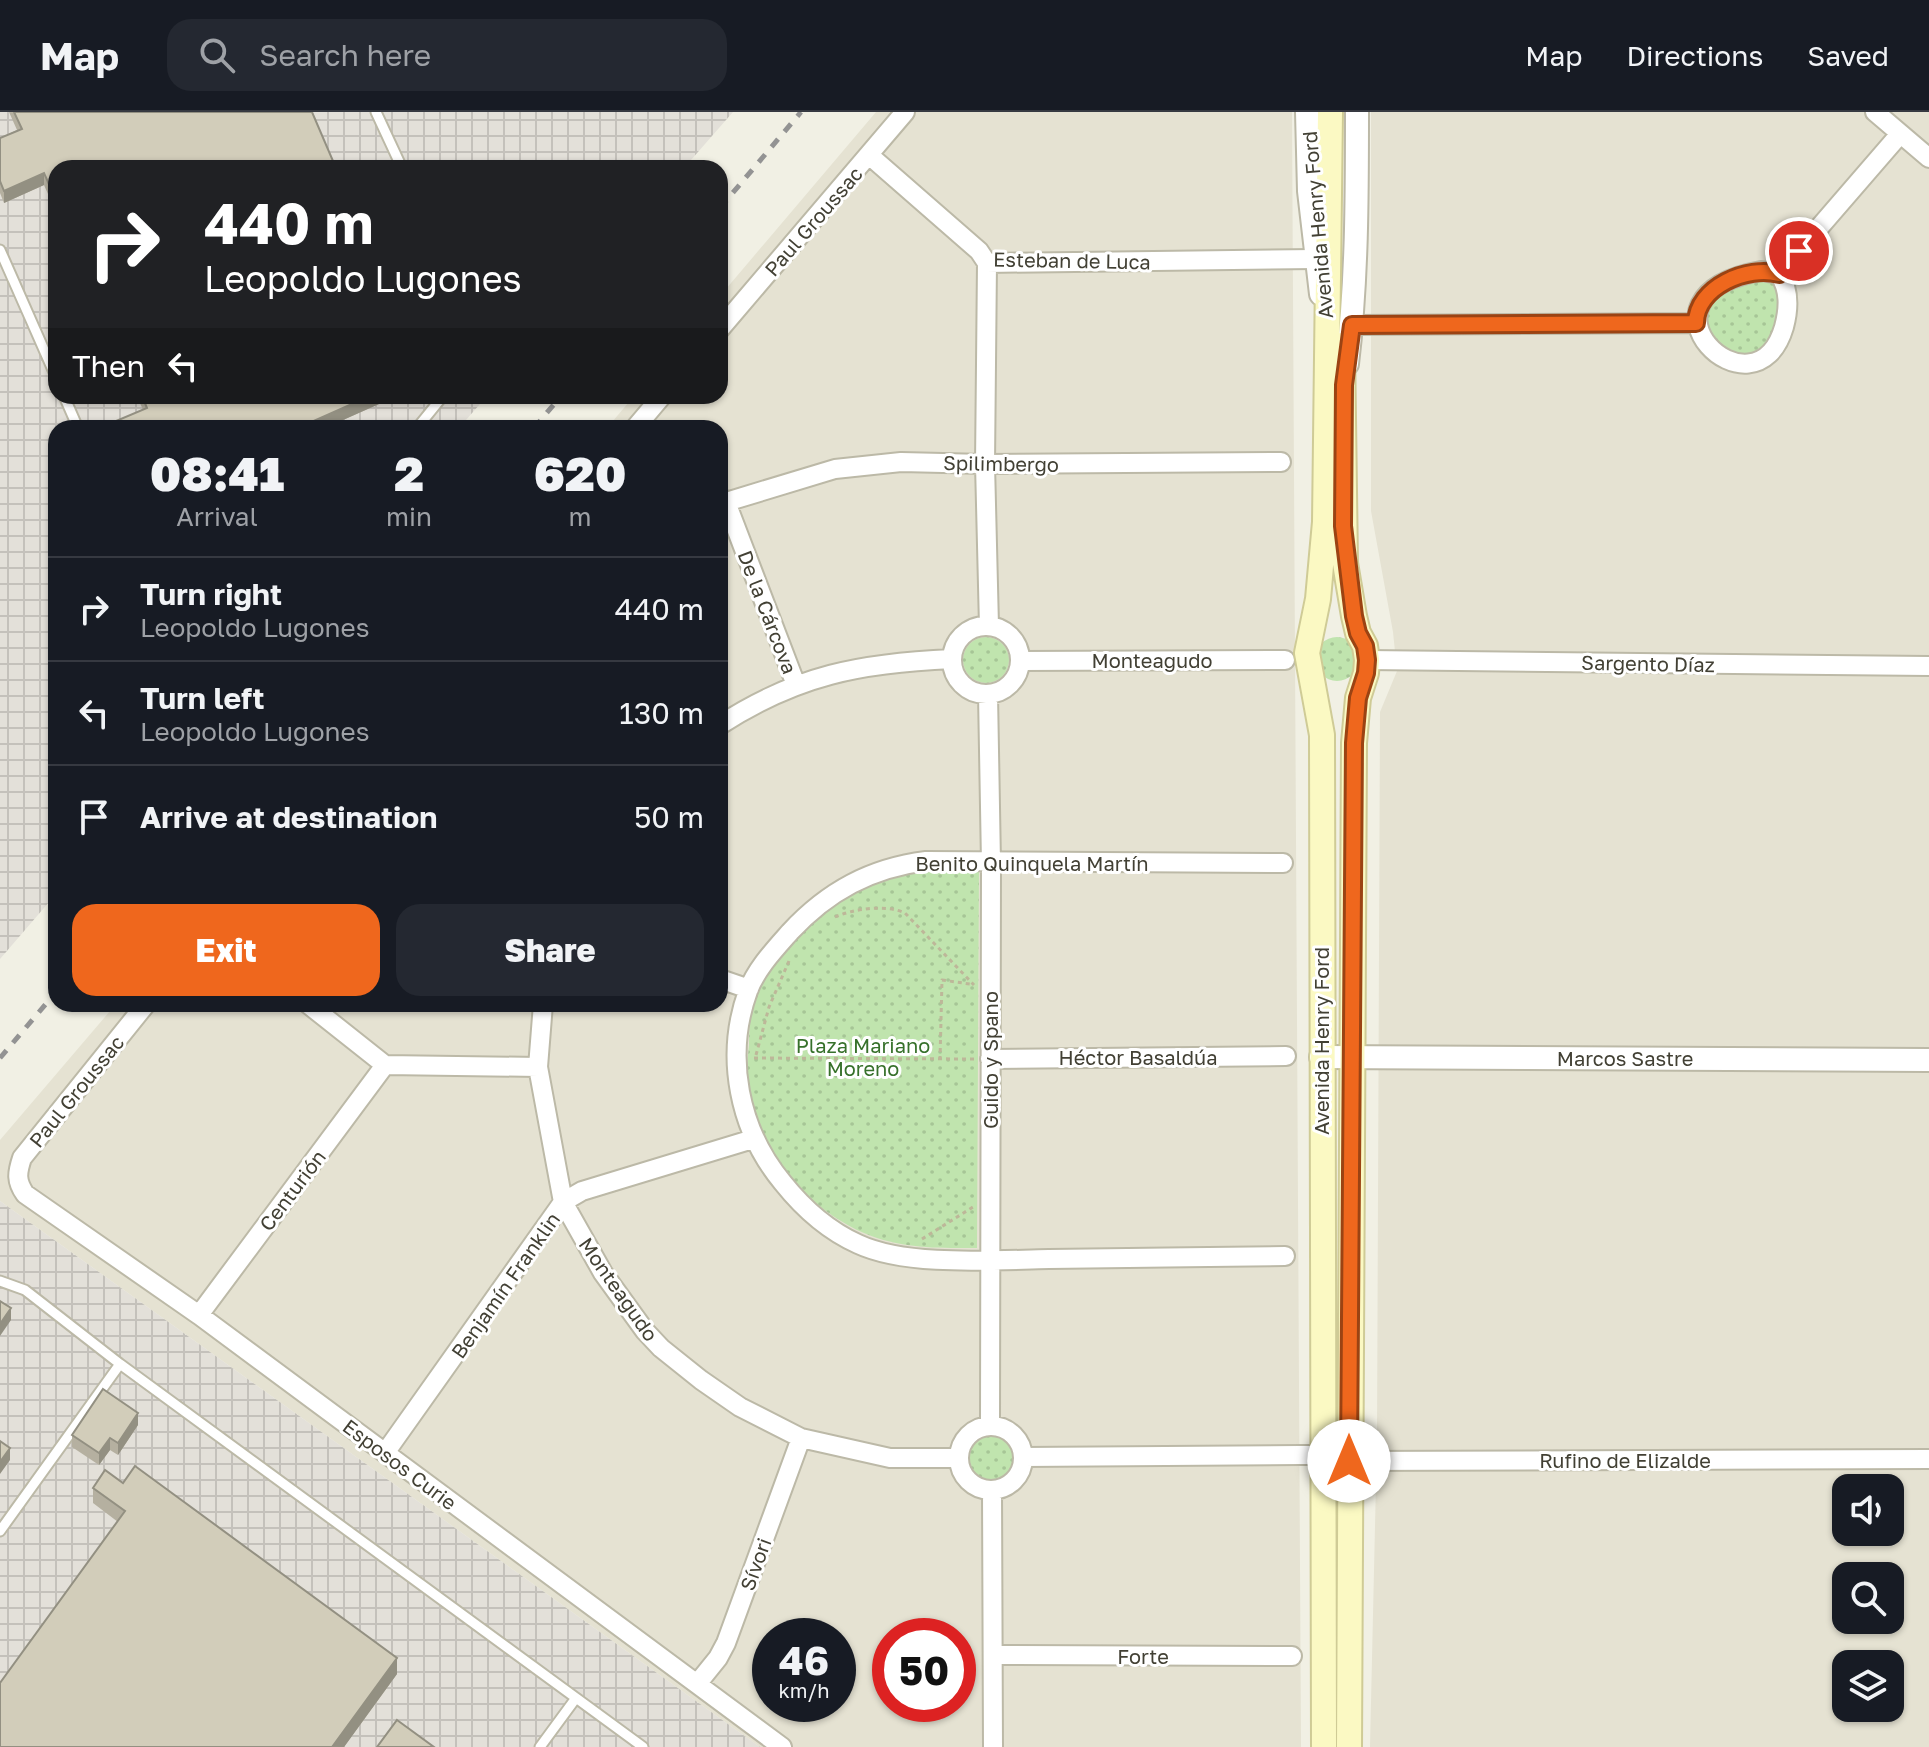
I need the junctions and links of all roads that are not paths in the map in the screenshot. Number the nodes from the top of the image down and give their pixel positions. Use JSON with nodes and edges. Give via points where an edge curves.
{"nodes":[{"id":1,"x":376,"y":112,"type":"edge"},
{"id":2,"x":905,"y":112,"type":"edge"},
{"id":3,"x":1307,"y":112,"type":"edge"},
{"id":4,"x":1330,"y":112,"type":"edge"},
{"id":5,"x":1357,"y":112,"type":"edge"},
{"id":6,"x":1875,"y":112,"type":"edge"},
{"id":7,"x":1900,"y":134,"type":"junction"},
{"id":8,"x":869,"y":155,"type":"junction"},
{"id":9,"x":1929,"y":158,"type":"edge"},
{"id":10,"x":398,"y":160,"type":"edge"},
{"id":11,"x":1330,"y":211,"type":"junction"},
{"id":12,"x":0,"y":250,"type":"edge"},
{"id":13,"x":1315,"y":259,"type":"junction"},
{"id":14,"x":987,"y":263,"type":"junction"},
{"id":15,"x":1779,"y":274,"type":"junction"},
{"id":16,"x":728,"y":320,"type":"edge"},
{"id":17,"x":1696,"y":323,"type":"junction"},
{"id":18,"x":1352,"y":325,"type":"junction"},
{"id":19,"x":1327,"y":339,"type":"junction"},
{"id":20,"x":48,"y":359,"type":"edge"},
{"id":21,"x":1344,"y":385,"type":"junction"},
{"id":22,"x":436,"y":404,"type":"edge"},
{"id":23,"x":656,"y":404,"type":"edge"},
{"id":24,"x":424,"y":420,"type":"edge"},
{"id":25,"x":642,"y":420,"type":"edge"},
{"id":26,"x":1281,"y":462,"type":"dead end"},
{"id":27,"x":985,"y":464,"type":"junction"},
{"id":28,"x":728,"y":499,"type":"edge"},
{"id":29,"x":728,"y":513,"type":"edge"},
{"id":30,"x":989,"y":626,"type":"junction"},
{"id":31,"x":1358,"y":633,"type":"junction"},
{"id":32,"x":1312,"y":639,"type":"junction"},
{"id":33,"x":952,"y":659,"type":"junction"},
{"id":34,"x":1285,"y":660,"type":"dead end"},
{"id":35,"x":1020,"y":661,"type":"junction"},
{"id":36,"x":1929,"y":666,"type":"edge"},
{"id":37,"x":1365,"y":670,"type":"junction"},
{"id":38,"x":1313,"y":684,"type":"junction"},
{"id":39,"x":796,"y":685,"type":"junction"},
{"id":40,"x":988,"y":694,"type":"junction"},
{"id":41,"x":728,"y":720,"type":"edge"},
{"id":42,"x":991,"y":863,"type":"junction"},
{"id":43,"x":1283,"y":863,"type":"dead end"},
{"id":44,"x":728,"y":982,"type":"edge"},
{"id":45,"x":749,"y":989,"type":"junction"},
{"id":46,"x":140,"y":1012,"type":"edge"},
{"id":47,"x":318,"y":1012,"type":"edge"},
{"id":48,"x":542,"y":1012,"type":"edge"},
{"id":49,"x":1286,"y":1056,"type":"dead end"},
{"id":50,"x":1352,"y":1056,"type":"junction"},
{"id":51,"x":1321,"y":1057,"type":"junction"},
{"id":52,"x":990,"y":1059,"type":"junction"},
{"id":53,"x":1929,"y":1060,"type":"edge"},
{"id":54,"x":385,"y":1065,"type":"junction"},
{"id":55,"x":538,"y":1067,"type":"junction"},
{"id":56,"x":753,"y":1139,"type":"junction"},
{"id":57,"x":17,"y":1183,"type":"joint"},
{"id":58,"x":563,"y":1202,"type":"junction"},
{"id":59,"x":1285,"y":1256,"type":"dead end"},
{"id":60,"x":990,"y":1260,"type":"junction"},
{"id":61,"x":0,"y":1281,"type":"edge"},
{"id":62,"x":199,"y":1315,"type":"junction"},
{"id":63,"x":120,"y":1364,"type":"junction"},
{"id":64,"x":990,"y":1425,"type":"junction"},
{"id":65,"x":801,"y":1438,"type":"junction"},
{"id":66,"x":385,"y":1453,"type":"junction"},
{"id":67,"x":1322,"y":1455,"type":"junction"},
{"id":68,"x":1023,"y":1457,"type":"junction"},
{"id":69,"x":959,"y":1458,"type":"junction"},
{"id":70,"x":1929,"y":1459,"type":"edge"},
{"id":71,"x":1349,"y":1461,"type":"junction"},
{"id":72,"x":992,"y":1490,"type":"junction"},
{"id":73,"x":0,"y":1531,"type":"edge"},
{"id":74,"x":994,"y":1655,"type":"junction"},
{"id":75,"x":1292,"y":1656,"type":"dead end"},
{"id":76,"x":697,"y":1684,"type":"junction"},
{"id":77,"x":576,"y":1698,"type":"junction"},
{"id":78,"x":540,"y":1747,"type":"edge"},
{"id":79,"x":643,"y":1747,"type":"edge"},
{"id":80,"x":782,"y":1747,"type":"edge"},
{"id":81,"x":993,"y":1747,"type":"edge"},
{"id":82,"x":1324,"y":1747,"type":"edge"},
{"id":83,"x":1349,"y":1747,"type":"edge"}],
"edges":[{"from":1,"to":10,"type":"lane"},
{"from":2,"to":8,"type":"street","name":"Paul Groussac"},
{"from":3,"to":13,"type":"street","name":"Avenida Henry Ford"},
{"from":4,"to":11,"type":"main road","name":"Avenida Henry Ford"},
{"from":5,"to":18,"type":"street","name":"Avenida Henry Ford"},
{"from":6,"to":7,"type":"street"},
{"from":7,"to":9,"type":"street"},
{"from":7,"to":15,"type":"street"},
{"from":8,"to":14,"type":"street","name":"Esteban de Luca"},
{"from":8,"to":16,"type":"street","name":"Paul Groussac"},
{"from":11,"to":19,"type":"main road","name":"Avenida Henry Ford"},
{"from":11,"to":21,"type":"main road","name":"Avenida Henry Ford"},
{"from":12,"to":20,"type":"lane"},
{"from":13,"to":14,"type":"street","name":"Esteban de Luca"},
{"from":13,"to":19,"type":"street","name":"Avenida Henry Ford"},
{"from":14,"to":27,"type":"street"},
{"from":15,"to":17,"type":"street","via":[[1761,271],[1718,286],[1699,306]]},
{"from":15,"to":17,"type":"street","via":[[1788,293],[1786,317],[1775,349],[1760,361],[1733,363],[1711,347]]},
{"from":17,"to":18,"type":"street"},
{"from":18,"to":21,"type":"street","name":"Avenida Henry Ford"},
{"from":19,"to":32,"type":"main road","name":"Avenida Henry Ford","via":[[1325,538]]},
{"from":21,"to":31,"type":"main road","name":"Avenida Henry Ford","via":[[1345,563]]},
{"from":22,"to":24,"type":"lane"},
{"from":23,"to":25,"type":"street"},
{"from":26,"to":27,"type":"street","name":"Spilimbergo"},
{"from":27,"to":28,"type":"street","name":"Spilimbergo","via":[[901,462],[835,469]]},
{"from":27,"to":30,"type":"street"},
{"from":29,"to":39,"type":"street","name":"De la Cárcova"},
{"from":30,"to":33,"type":"street","via":[[978,626],[959,638]]},
{"from":30,"to":35,"type":"street","via":[[1010,635]]},
{"from":31,"to":32,"type":"main road","via":[[1343,626]]},
{"from":31,"to":37,"type":"main road","name":"Avenida Henry Ford","via":[[1365,646]]},
{"from":32,"to":38,"type":"main road","name":"Avenida Henry Ford","via":[[1307,653]]},
{"from":33,"to":39,"type":"street","via":[[873,664]]},
{"from":33,"to":40,"type":"street","via":[[966,688]]},
{"from":34,"to":35,"type":"street","name":"Monteagudo"},
{"from":35,"to":40,"type":"street","via":[[1008,686]]},
{"from":36,"to":37,"type":"street","name":"Sargento Díaz"},
{"from":37,"to":38,"type":"main road","via":[[1337,692]]},
{"from":37,"to":50,"type":"main road","name":"Avenida Henry Ford","via":[[1354,743]]},
{"from":38,"to":51,"type":"main road","name":"Avenida Henry Ford","via":[[1322,735]]},
{"from":39,"to":41,"type":"street"},
{"from":40,"to":42,"type":"street","name":"Guido y Spano"},
{"from":42,"to":43,"type":"street","name":"Benito Quinquela Martín"},
{"from":42,"to":45,"type":"street","name":"Benito Quinquela Martín","via":[[926,861],[868,874],[803,919]]},
{"from":42,"to":52,"type":"street","name":"Guido y Spano","via":[[981,986]]},
{"from":44,"to":45,"type":"street"},
{"from":45,"to":56,"type":"street","name":"Benito Quinquela Martín","via":[[736,1057]]},
{"from":46,"to":57,"type":"street","name":"Paul Groussac","via":[[22,1158]]},
{"from":47,"to":54,"type":"street"},
{"from":48,"to":55,"type":"street","name":"Monteagudo"},
{"from":49,"to":52,"type":"street","name":"Héctor Basaldúa"},
{"from":50,"to":51,"type":"street","name":"Marcos Sastre"},
{"from":50,"to":53,"type":"street","name":"Marcos Sastre"},
{"from":50,"to":71,"type":"main road","name":"Avenida Henry Ford"},
{"from":51,"to":67,"type":"main road","name":"Avenida Henry Ford"},
{"from":52,"to":60,"type":"street","name":"Guido y Spano"},
{"from":54,"to":55,"type":"street"},
{"from":54,"to":62,"type":"street","name":"Centurión"},
{"from":55,"to":58,"type":"street","name":"Monteagudo"},
{"from":56,"to":58,"type":"street","name":"Benjamín Franklin","via":[[582,1191]]},
{"from":56,"to":60,"type":"street","name":"Benito Quinquela Martín","via":[[786,1187],[822,1222],[858,1244],[899,1254]]},
{"from":57,"to":62,"type":"street","name":"Esposos Curie","via":[[25,1194]]},
{"from":58,"to":65,"type":"street","name":"Monteagudo","via":[[603,1273],[661,1348],[740,1407]]},
{"from":58,"to":66,"type":"street","name":"Benjamín Franklin"},
{"from":59,"to":60,"type":"street","name":"Benito Quinquela Martín"},
{"from":60,"to":64,"type":"street","name":"Guido y Spano"},
{"from":61,"to":63,"type":"lane","via":[[25,1290]]},
{"from":62,"to":66,"type":"street","name":"Esposos Curie"},
{"from":63,"to":73,"type":"lane"},
{"from":63,"to":77,"type":"lane"},
{"from":64,"to":68,"type":"street","via":[[1014,1434]]},
{"from":64,"to":69,"type":"street","via":[[972,1432]]},
{"from":65,"to":69,"type":"street","name":"Monteagudo","via":[[890,1458]]},
{"from":65,"to":76,"type":"street","name":"Sívori","via":[[726,1643]]},
{"from":66,"to":76,"type":"street","name":"Esposos Curie"},
{"from":67,"to":68,"type":"street"},
{"from":67,"to":71,"type":"street","name":"Rufino de Elizalde"},
{"from":67,"to":82,"type":"main road","name":"Avenida Henry Ford"},
{"from":68,"to":72,"type":"street","via":[[1011,1483]]},
{"from":69,"to":72,"type":"street","via":[[973,1484]]},
{"from":70,"to":71,"type":"street","name":"Rufino de Elizalde"},
{"from":71,"to":83,"type":"main road","name":"Avenida Henry Ford"},
{"from":72,"to":74,"type":"street"},
{"from":74,"to":75,"type":"street","name":"Forte"},
{"from":74,"to":81,"type":"street"},
{"from":76,"to":80,"type":"street","name":"Esposos Curie"},
{"from":77,"to":78,"type":"lane"},
{"from":77,"to":79,"type":"lane"}]}
